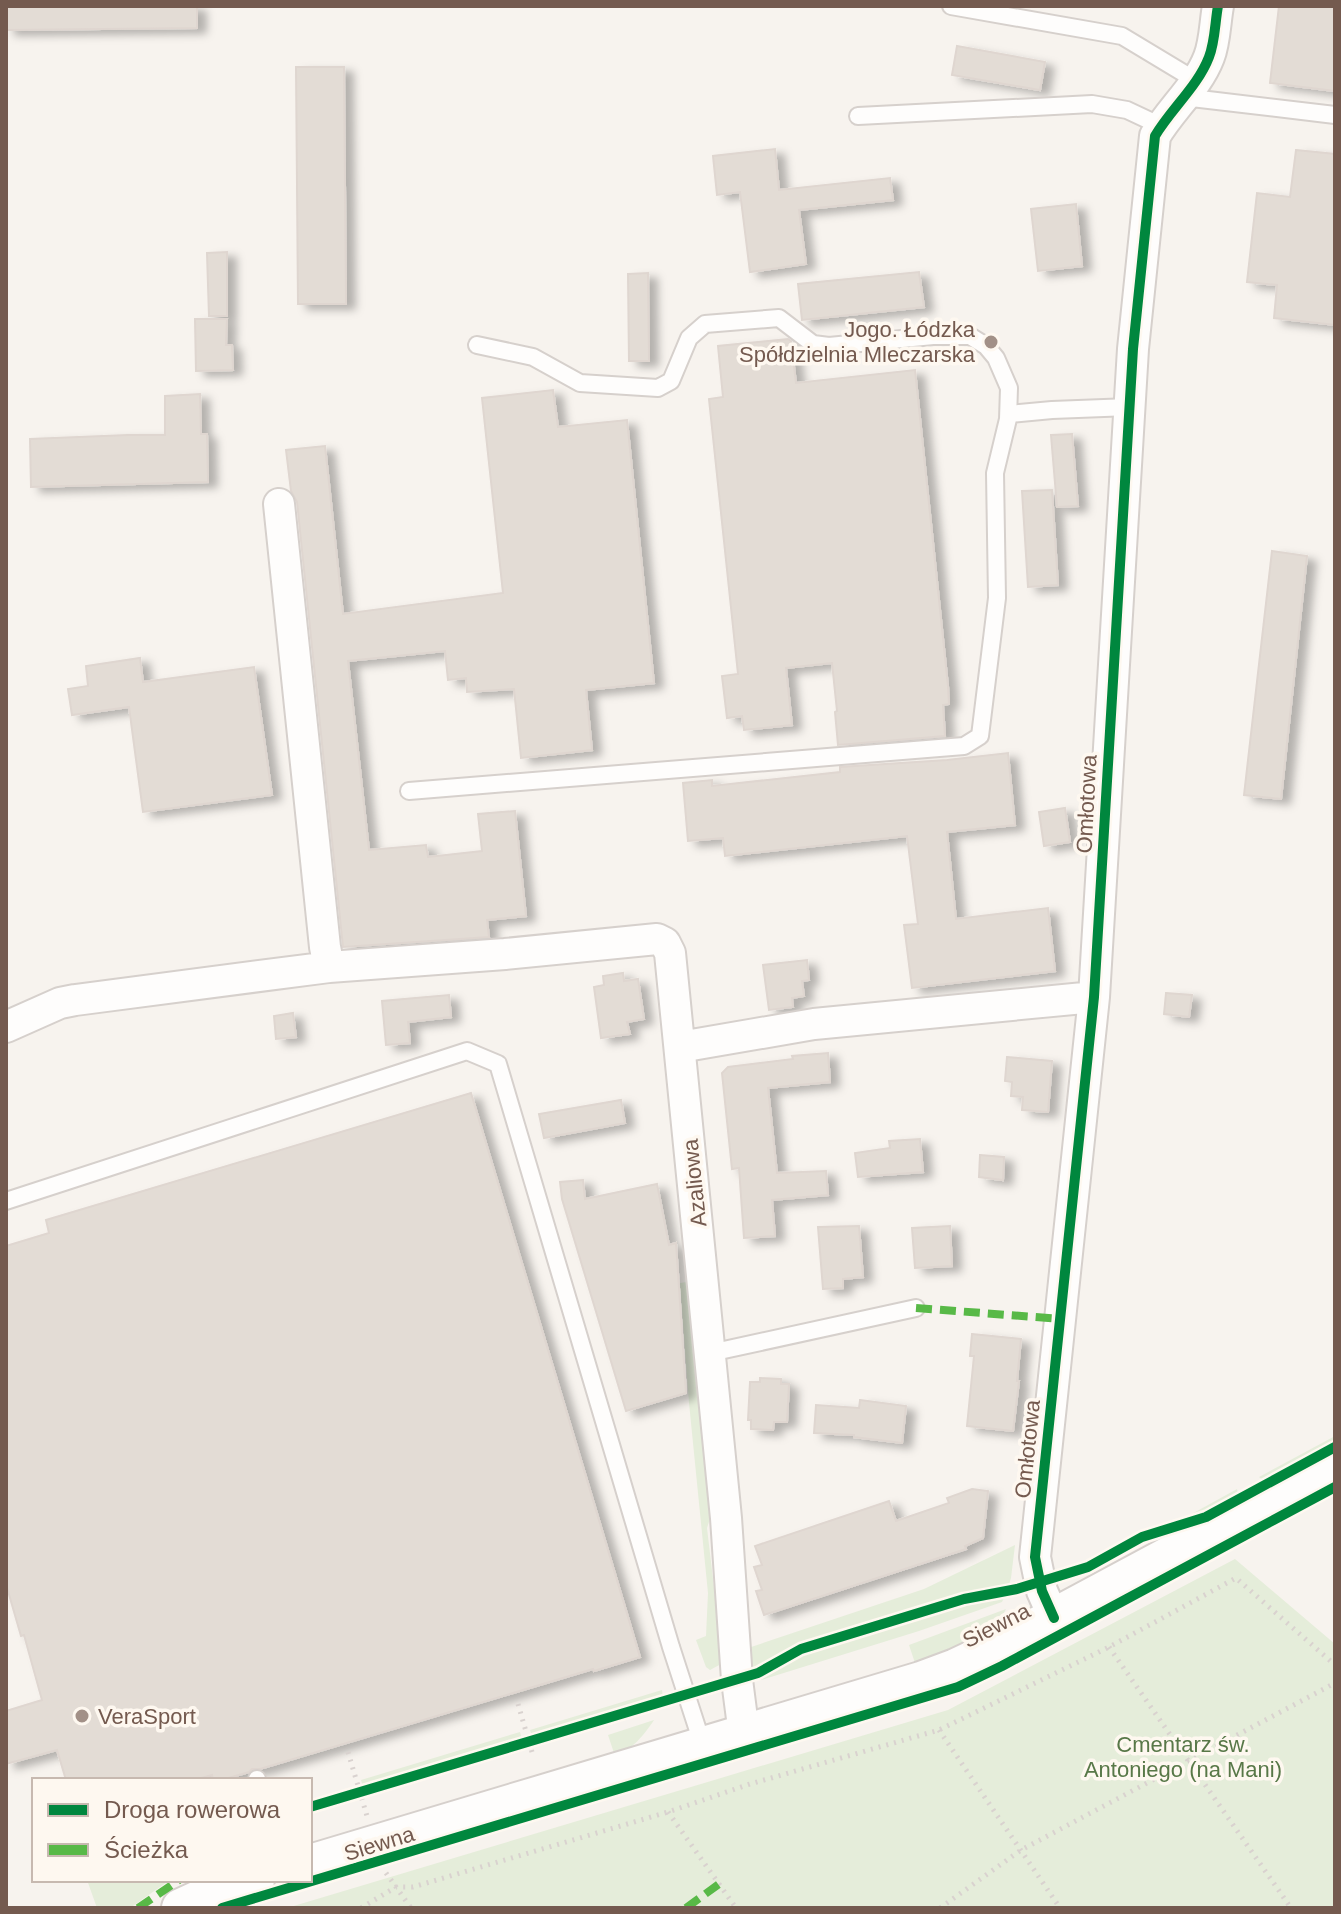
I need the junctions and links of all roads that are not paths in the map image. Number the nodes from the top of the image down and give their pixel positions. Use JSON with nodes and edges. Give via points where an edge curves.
{"nodes":[{"id":1,"x":951,"y":6,"type":"edge"},
{"id":2,"x":1218,"y":6,"type":"edge"},
{"id":3,"x":1189,"y":89,"type":"junction"},
{"id":4,"x":1335,"y":115,"type":"edge"},
{"id":5,"x":858,"y":116,"type":"dead end"},
{"id":6,"x":1161,"y":126,"type":"junction"},
{"id":7,"x":477,"y":345,"type":"dead end"},
{"id":8,"x":1130,"y":407,"type":"junction"},
{"id":9,"x":1009,"y":414,"type":"junction"},
{"id":10,"x":279,"y":504,"type":"dead end"},
{"id":11,"x":409,"y":791,"type":"dead end"},
{"id":12,"x":329,"y":967,"type":"junction"},
{"id":13,"x":1094,"y":997,"type":"junction"},
{"id":14,"x":6,"y":1027,"type":"edge"},
{"id":15,"x":680,"y":1047,"type":"junction"},
{"id":16,"x":6,"y":1201,"type":"edge"},
{"id":17,"x":916,"y":1308,"type":"dead end"},
{"id":18,"x":710,"y":1353,"type":"junction"},
{"id":19,"x":1335,"y":1467,"type":"edge"},
{"id":20,"x":1054,"y":1618,"type":"junction"},
{"id":21,"x":744,"y":1734,"type":"junction"},
{"id":22,"x":703,"y":1746,"type":"junction"},
{"id":23,"x":312,"y":1863,"type":"edge"},
{"id":24,"x":249,"y":1882,"type":"edge"},
{"id":25,"x":181,"y":1908,"type":"edge"}],
"edges":[{"from":1,"to":3,"type":"lane","via":[[1122,36]]},
{"from":2,"to":3,"type":"street","name":"Omłotowa","via":[[1211,53]]},
{"from":3,"to":4,"type":"lane"},
{"from":3,"to":6,"type":"street","name":"Omłotowa"},
{"from":5,"to":6,"type":"lane","via":[[1092,104],[1127,110]]},
{"from":6,"to":8,"type":"street","name":"Omłotowa","via":[[1155,136]]},
{"from":7,"to":9,"type":"lane","via":[[533,357],[580,383],[658,388],[671,381],[689,338],[705,324],[779,318],[813,344],[829,346],[970,336],[996,358],[1009,388]]},
{"from":8,"to":9,"type":"lane"},
{"from":8,"to":13,"type":"street","name":"Omłotowa"},
{"from":9,"to":11,"type":"lane","via":[[995,473],[995,622],[980,736],[973,742]]},
{"from":10,"to":12,"type":"street"},
{"from":12,"to":14,"type":"street","via":[[75,1000]]},
{"from":12,"to":15,"type":"street","name":"Azaliowa","via":[[657,939],[670,953]]},
{"from":13,"to":15,"type":"street","via":[[814,1024]]},
{"from":13,"to":20,"type":"street","name":"Omłotowa","via":[[1035,1557]]},
{"from":15,"to":18,"type":"street","name":"Azaliowa"},
{"from":16,"to":22,"type":"lane","via":[[467,1051],[498,1064]]},
{"from":17,"to":18,"type":"lane"},
{"from":18,"to":21,"type":"street","name":"Azaliowa"},
{"from":19,"to":20,"type":"street","name":"Siewna"},
{"from":20,"to":21,"type":"street","name":"Siewna","via":[[956,1668]]},
{"from":21,"to":22,"type":"street","name":"Siewna"},
{"from":22,"to":23,"type":"street","name":"Siewna"},
{"from":24,"to":25,"type":"street"}]}
